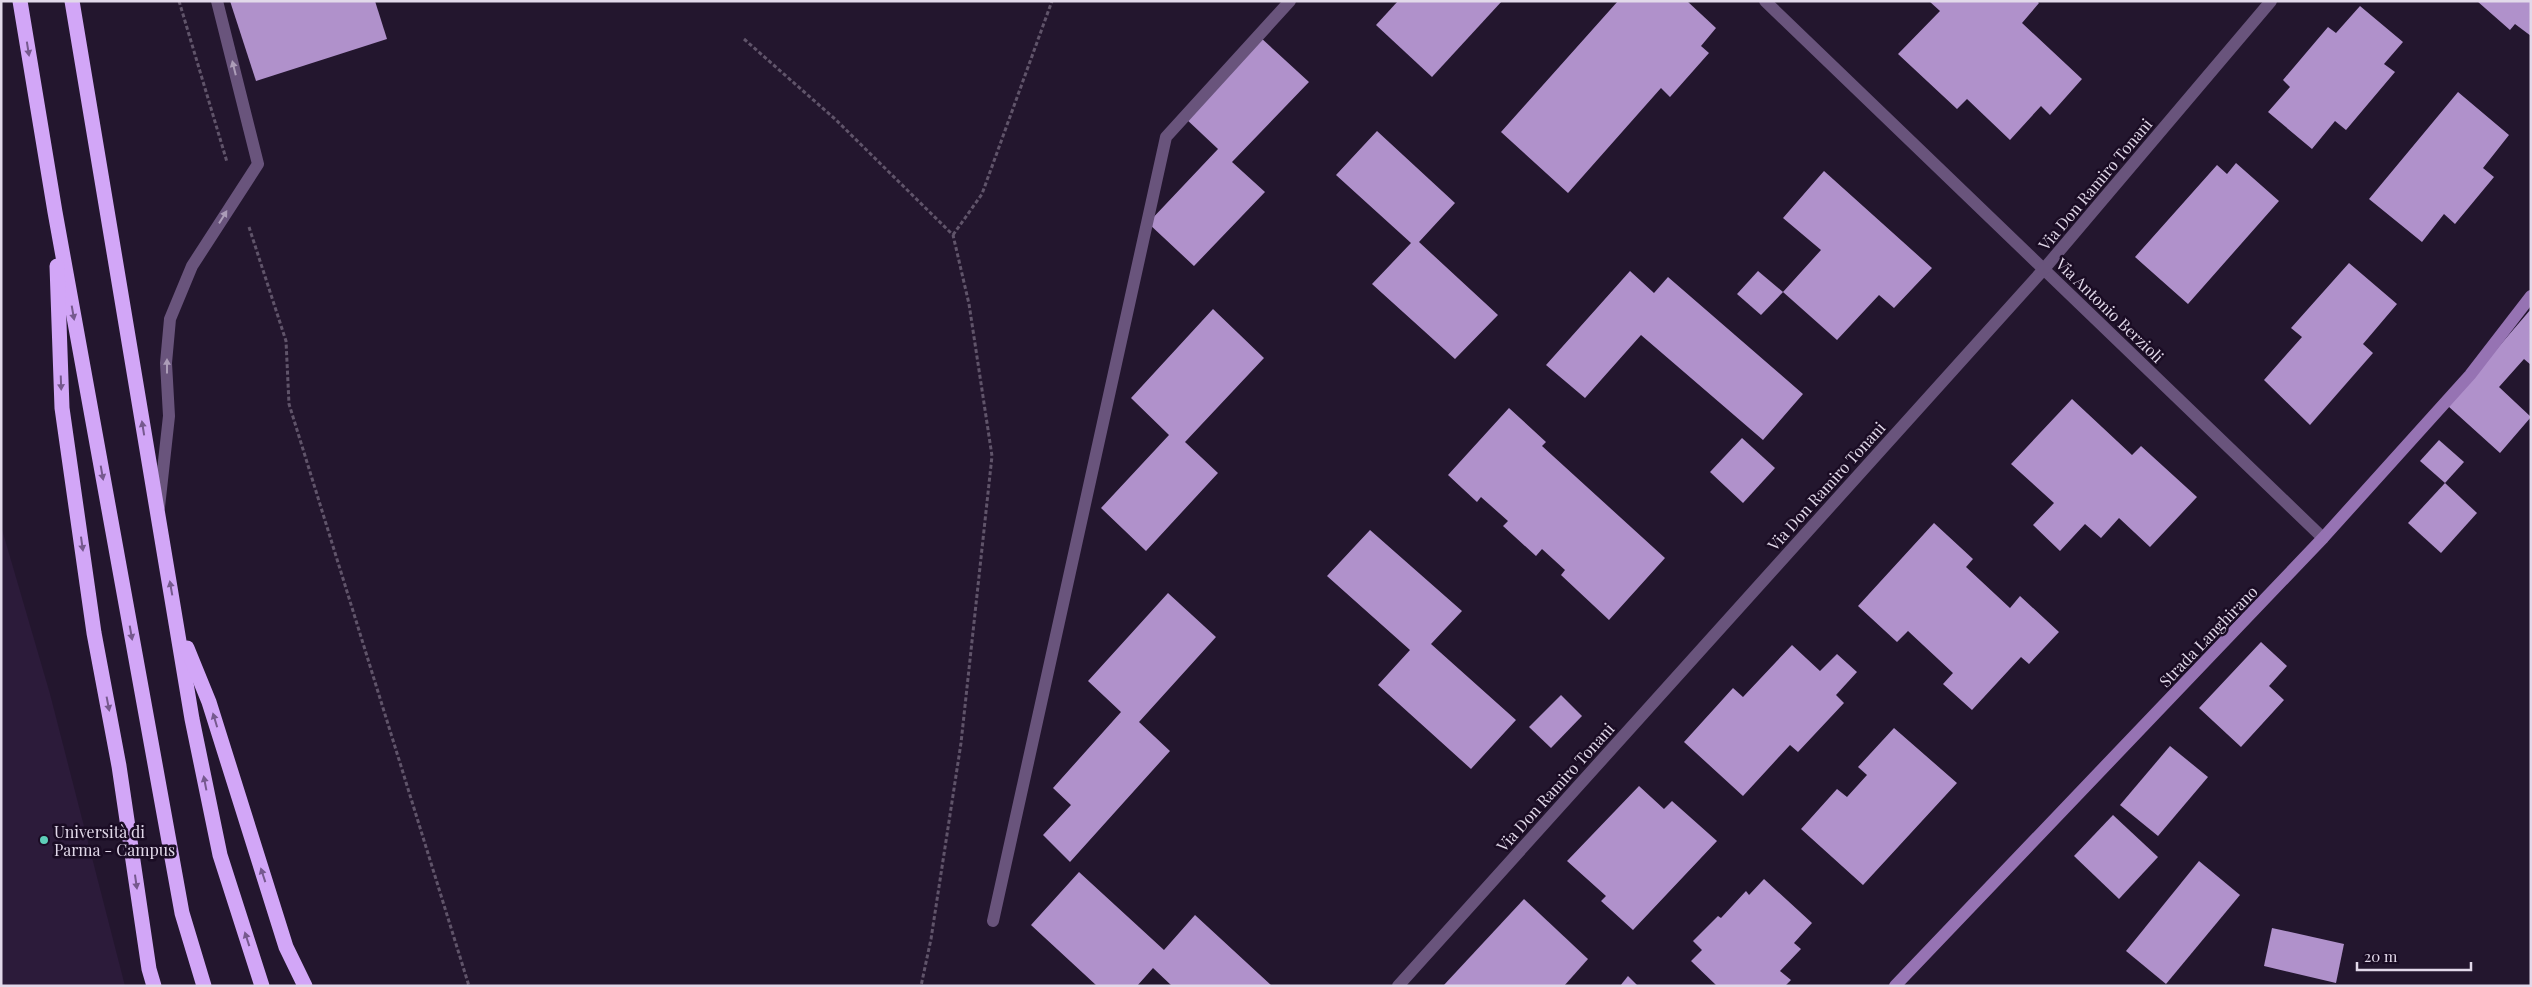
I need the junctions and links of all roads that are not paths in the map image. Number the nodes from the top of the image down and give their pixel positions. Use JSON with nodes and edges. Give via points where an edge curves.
{"nodes":[{"id":1,"x":20,"y":1,"type":"edge"},
{"id":2,"x":72,"y":1,"type":"edge"},
{"id":3,"x":217,"y":1,"type":"edge"},
{"id":4,"x":1290,"y":1,"type":"edge"},
{"id":5,"x":1764,"y":1,"type":"edge"},
{"id":6,"x":2271,"y":1,"type":"edge"},
{"id":7,"x":55,"y":212,"type":"junction"},
{"id":8,"x":2044,"y":269,"type":"junction"},
{"id":9,"x":2531,"y":296,"type":"edge"},
{"id":10,"x":158,"y":519,"type":"junction"},
{"id":11,"x":2323,"y":538,"type":"junction"},
{"id":12,"x":177,"y":624,"type":"junction"},
{"id":13,"x":993,"y":921,"type":"dead end"},
{"id":14,"x":154,"y":986,"type":"edge"},
{"id":15,"x":204,"y":986,"type":"edge"},
{"id":16,"x":262,"y":986,"type":"edge"},
{"id":17,"x":304,"y":986,"type":"edge"},
{"id":18,"x":1398,"y":986,"type":"edge"},
{"id":19,"x":1894,"y":986,"type":"edge"}],
"edges":[{"from":1,"to":7,"type":"highway","one_way":true},
{"from":10,"to":2,"type":"highway","one_way":true},
{"from":10,"to":3,"type":"street","one_way":true,"via":[[170,416],[166,363],[170,319],[192,266],[258,164]]},
{"from":4,"to":13,"type":"street","via":[[1166,137]]},
{"from":5,"to":8,"type":"street","name":"Via Antonio Berzioli"},
{"from":6,"to":8,"type":"street","name":"Via Don Ramiro Tonani"},
{"from":7,"to":14,"type":"highway","one_way":true,"via":[[62,408],[94,633]]},
{"from":7,"to":15,"type":"highway","one_way":true,"via":[[182,913]]},
{"from":8,"to":11,"type":"street","name":"Via Antonio Berzioli"},
{"from":8,"to":18,"type":"street","name":"Via Don Ramiro Tonani"},
{"from":9,"to":11,"type":"main road","name":"Strada Langhirano","via":[[2470,375]]},
{"from":12,"to":10,"type":"highway","one_way":true},
{"from":11,"to":19,"type":"main road","name":"Strada Langhirano"},
{"from":16,"to":12,"type":"highway","one_way":true,"via":[[220,855],[192,719]]},
{"from":17,"to":12,"type":"highway","one_way":true,"via":[[286,947],[209,702]]}]}
